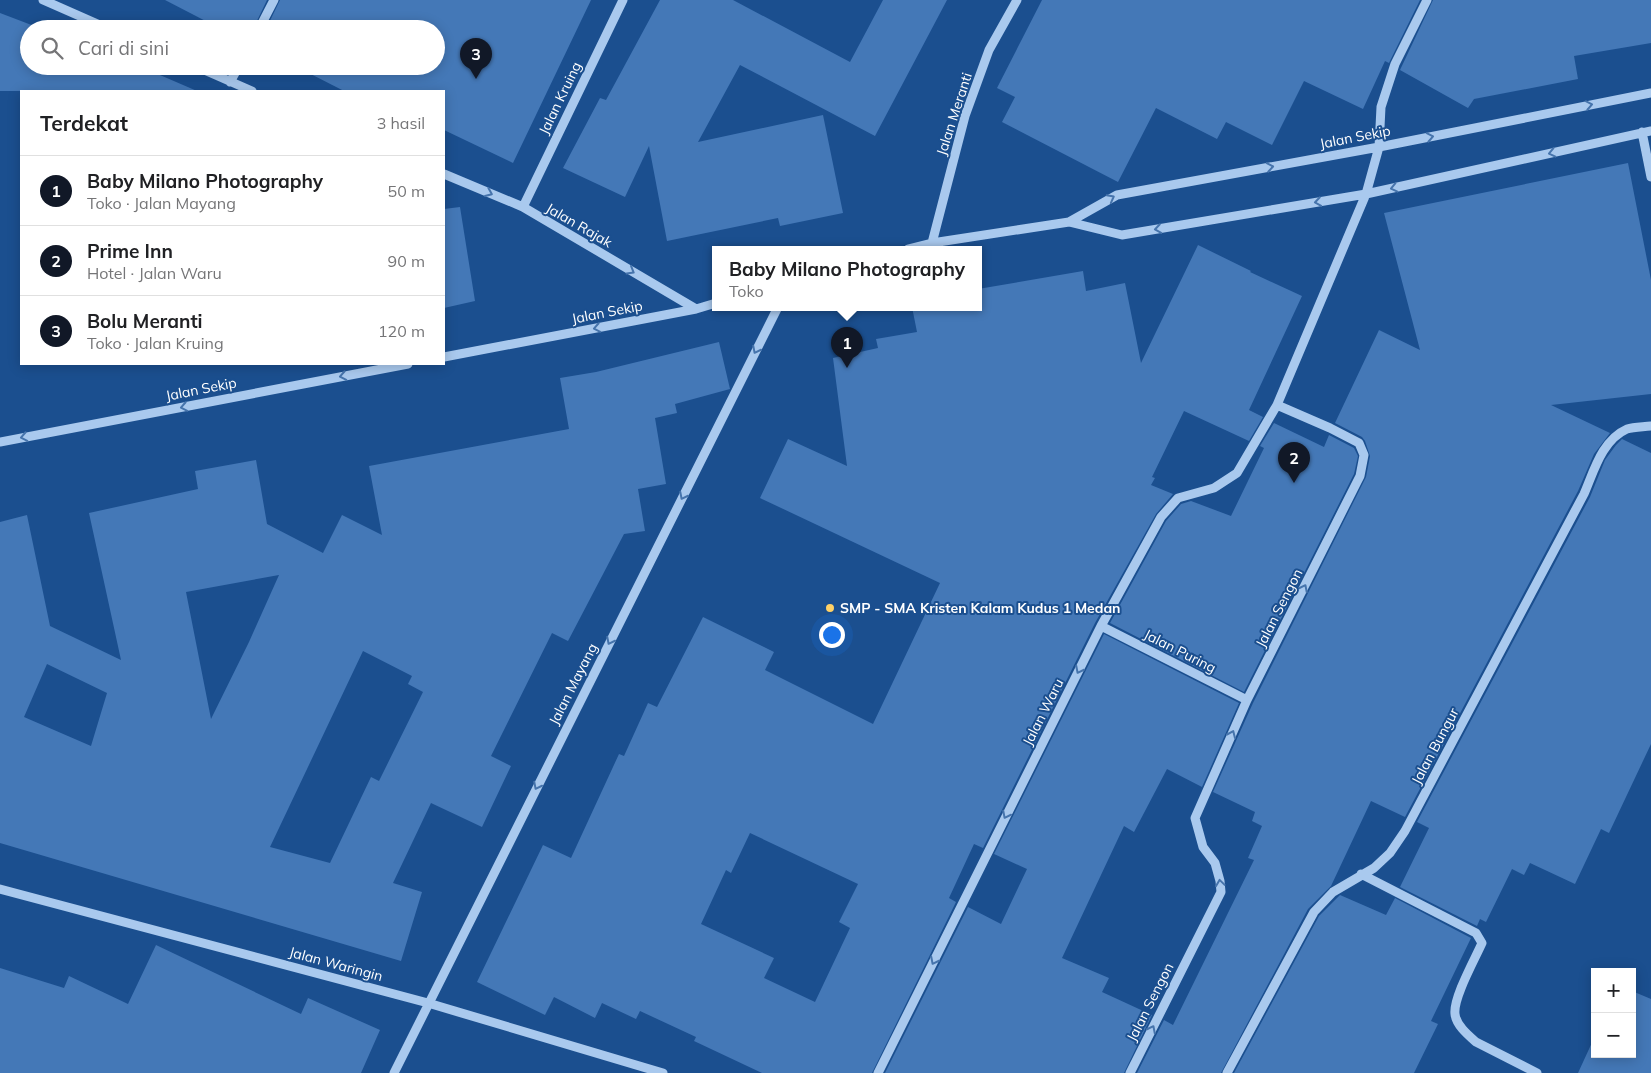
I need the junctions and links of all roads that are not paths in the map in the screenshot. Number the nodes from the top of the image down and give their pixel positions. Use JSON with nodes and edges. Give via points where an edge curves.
{"nodes":[{"id":1,"x":43,"y":0,"type":"edge"},
{"id":2,"x":274,"y":0,"type":"edge"},
{"id":3,"x":622,"y":0,"type":"edge"},
{"id":4,"x":1017,"y":0,"type":"edge"},
{"id":5,"x":1427,"y":0,"type":"edge"},
{"id":6,"x":89,"y":20,"type":"edge"},
{"id":7,"x":264,"y":20,"type":"edge"},
{"id":8,"x":215,"y":75,"type":"edge"},
{"id":9,"x":234,"y":75,"type":"edge"},
{"id":10,"x":230,"y":82,"type":"junction"},
{"id":11,"x":250,"y":90,"type":"edge"},
{"id":12,"x":1651,"y":93,"type":"edge"},
{"id":13,"x":1647,"y":132,"type":"edge"},
{"id":14,"x":1379,"y":147,"type":"junction"},
{"id":15,"x":445,"y":174,"type":"edge"},
{"id":16,"x":1651,"y":177,"type":"edge"},
{"id":17,"x":1366,"y":194,"type":"junction"},
{"id":18,"x":522,"y":208,"type":"junction"},
{"id":19,"x":1069,"y":222,"type":"junction"},
{"id":20,"x":932,"y":242,"type":"junction"},
{"id":21,"x":918,"y":246,"type":"edge"},
{"id":22,"x":712,"y":304,"type":"edge"},
{"id":23,"x":696,"y":308,"type":"junction"},
{"id":24,"x":776,"y":311,"type":"edge"},
{"id":25,"x":445,"y":357,"type":"edge"},
{"id":26,"x":403,"y":365,"type":"edge"},
{"id":27,"x":1277,"y":405,"type":"junction"},
{"id":28,"x":1651,"y":426,"type":"edge"},
{"id":29,"x":0,"y":442,"type":"edge"},
{"id":30,"x":1101,"y":626,"type":"junction"},
{"id":31,"x":1247,"y":700,"type":"junction"},
{"id":32,"x":1361,"y":874,"type":"junction"},
{"id":33,"x":0,"y":889,"type":"edge"},
{"id":34,"x":428,"y":1003,"type":"junction"},
{"id":35,"x":394,"y":1073,"type":"edge"},
{"id":36,"x":663,"y":1073,"type":"edge"},
{"id":37,"x":878,"y":1073,"type":"edge"},
{"id":38,"x":1130,"y":1073,"type":"edge"},
{"id":39,"x":1226,"y":1073,"type":"edge"},
{"id":40,"x":1536,"y":1073,"type":"edge"}],
"edges":[{"from":1,"to":6,"type":"street"},
{"from":2,"to":7,"type":"street"},
{"from":3,"to":18,"type":"street","name":"Jalan Kruing"},
{"from":4,"to":20,"type":"street","name":"Jalan Meranti","via":[[989,50],[965,116]]},
{"from":5,"to":14,"type":"street","via":[[1395,64],[1382,107]]},
{"from":8,"to":10,"type":"street"},
{"from":9,"to":10,"type":"street"},
{"from":10,"to":11,"type":"street"},
{"from":14,"to":12,"type":"street","name":"Jalan Sekip","one_way":true},
{"from":13,"to":16,"type":"street"},
{"from":13,"to":17,"type":"street","name":"Jalan Sekip","one_way":true},
{"from":14,"to":17,"type":"street"},
{"from":19,"to":14,"type":"street","name":"Jalan Sekip","one_way":true,"via":[[1117,195]]},
{"from":15,"to":18,"type":"street","name":"Jalan Rajak","one_way":true},
{"from":17,"to":19,"type":"street","name":"Jalan Sekip","one_way":true,"via":[[1122,235]]},
{"from":17,"to":27,"type":"street"},
{"from":18,"to":23,"type":"street","name":"Jalan Rajak","one_way":true},
{"from":19,"to":20,"type":"street","name":"Jalan Sekip"},
{"from":20,"to":21,"type":"street","name":"Jalan Sekip"},
{"from":22,"to":23,"type":"street","name":"Jalan Sekip"},
{"from":23,"to":25,"type":"street","name":"Jalan Sekip","one_way":true},
{"from":24,"to":34,"type":"street","name":"Jalan Mayang","one_way":true},
{"from":26,"to":29,"type":"street","name":"Jalan Sekip","one_way":true},
{"from":27,"to":30,"type":"street","name":"Jalan Waru","via":[[1236,473],[1214,488],[1178,498],[1161,517]]},
{"from":31,"to":27,"type":"street","name":"Jalan Sengon","one_way":true,"via":[[1360,476],[1364,454],[1358,443]]},
{"from":28,"to":32,"type":"street","name":"Jalan Bungur","via":[[1628,429],[1614,438],[1602,453],[1584,494],[1405,831],[1374,868]]},
{"from":30,"to":31,"type":"street","name":"Jalan Puring"},
{"from":30,"to":37,"type":"street","name":"Jalan Waru","one_way":true},
{"from":38,"to":31,"type":"street","name":"Jalan Sengon","one_way":true,"via":[[1221,892],[1215,863],[1204,847],[1195,818]]},
{"from":32,"to":39,"type":"street","name":"Jalan Bungur","via":[[1333,892],[1314,912]]},
{"from":32,"to":40,"type":"street","via":[[1476,933],[1482,943],[1454,1013],[1476,1042]]},
{"from":33,"to":34,"type":"street","name":"Jalan Waringin"},
{"from":34,"to":35,"type":"street","name":"Jalan Mayang"},
{"from":34,"to":36,"type":"street","name":"Jalan Waringin"}]}
